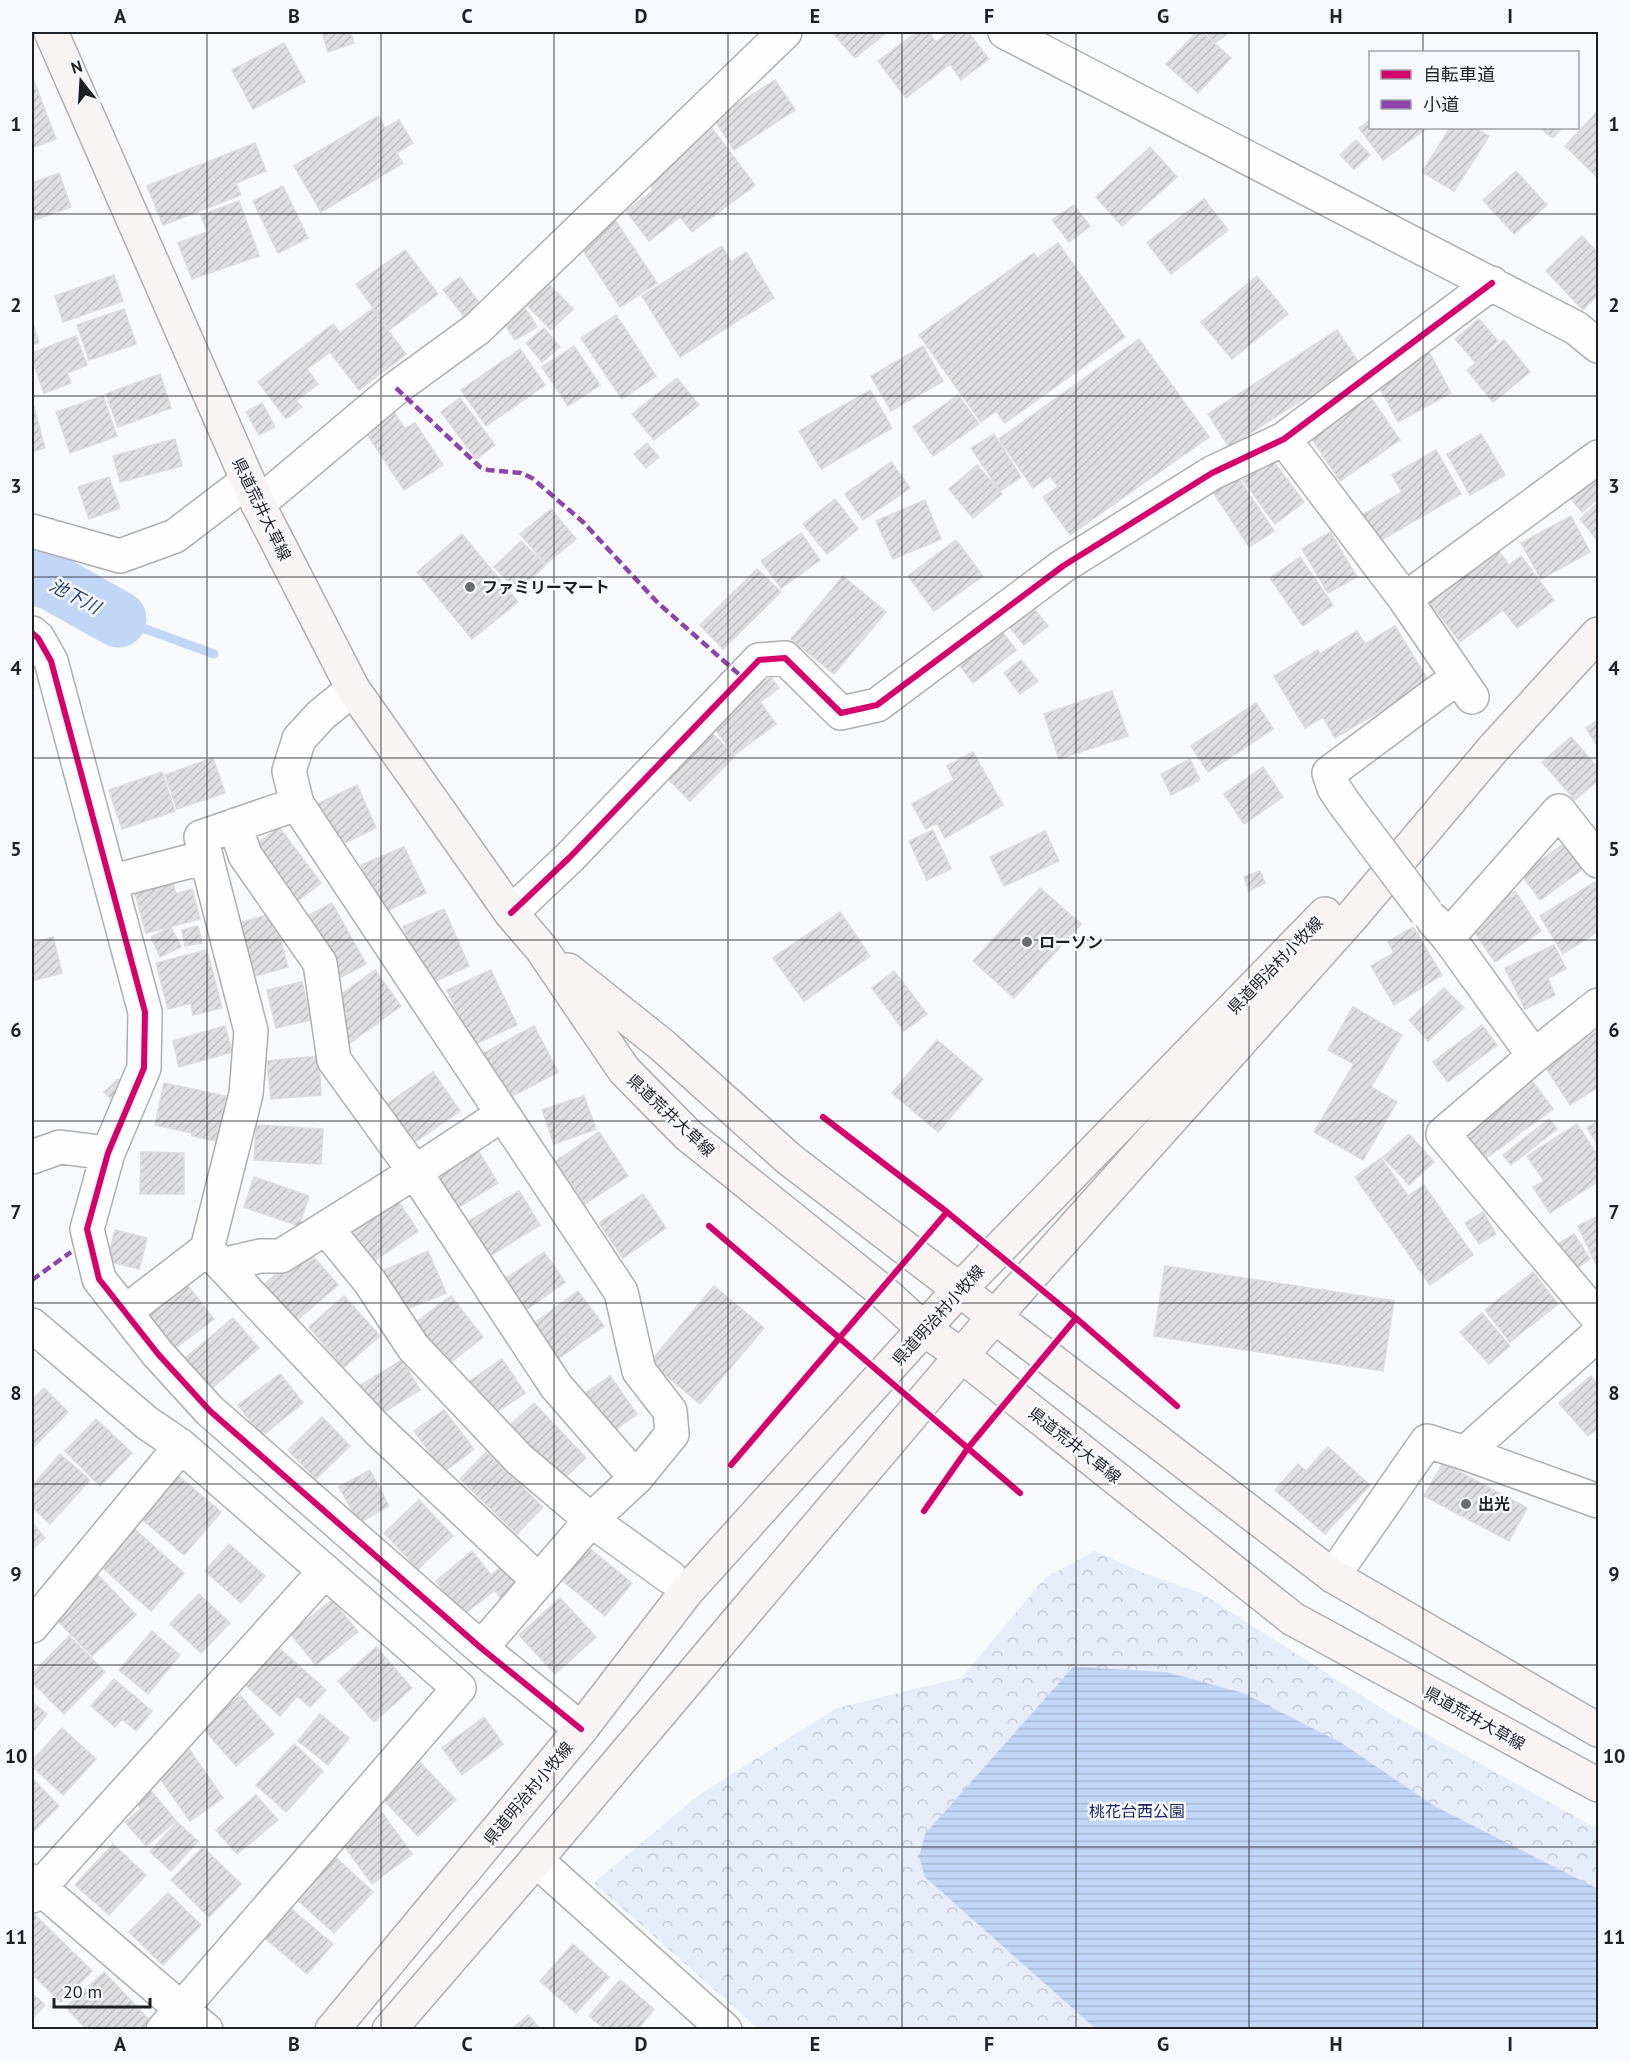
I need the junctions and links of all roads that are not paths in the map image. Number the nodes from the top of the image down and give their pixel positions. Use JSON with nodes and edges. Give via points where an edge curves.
{"nodes":[{"id":1,"x":51,"y":32,"type":"edge"},
{"id":2,"x":785,"y":32,"type":"edge"},
{"id":3,"x":1005,"y":32,"type":"edge"},
{"id":4,"x":1492,"y":283,"type":"junction"},
{"id":5,"x":1599,"y":346,"type":"edge"},
{"id":6,"x":1284,"y":439,"type":"junction"},
{"id":7,"x":1599,"y":457,"type":"edge"},
{"id":8,"x":252,"y":493,"type":"junction"},
{"id":9,"x":32,"y":531,"type":"edge"},
{"id":10,"x":1405,"y":599,"type":"junction"},
{"id":11,"x":32,"y":633,"type":"edge"},
{"id":12,"x":1599,"y":634,"type":"edge"},
{"id":13,"x":353,"y":689,"type":"junction"},
{"id":14,"x":1493,"y":749,"type":"junction"},
{"id":15,"x":297,"y":804,"type":"junction"},
{"id":16,"x":235,"y":825,"type":"junction"},
{"id":17,"x":206,"y":857,"type":"junction"},
{"id":18,"x":1599,"y":861,"type":"edge"},
{"id":19,"x":110,"y":882,"type":"junction"},
{"id":20,"x":511,"y":913,"type":"junction"},
{"id":21,"x":1448,"y":937,"type":"junction"},
{"id":22,"x":541,"y":948,"type":"junction"},
{"id":23,"x":1599,"y":1005,"type":"edge"},
{"id":24,"x":1534,"y":1056,"type":"junction"},
{"id":25,"x":502,"y":1114,"type":"junction"},
{"id":26,"x":108,"y":1153,"type":"junction"},
{"id":27,"x":32,"y":1158,"type":"edge"},
{"id":28,"x":415,"y":1172,"type":"junction"},
{"id":29,"x":326,"y":1228,"type":"junction"},
{"id":30,"x":215,"y":1257,"type":"junction"},
{"id":31,"x":959,"y":1290,"type":"junction"},
{"id":32,"x":125,"y":1312,"type":"junction"},
{"id":33,"x":994,"y":1316,"type":"junction"},
{"id":34,"x":1599,"y":1318,"type":"edge"},
{"id":35,"x":32,"y":1325,"type":"edge"},
{"id":36,"x":925,"y":1330,"type":"junction"},
{"id":37,"x":1599,"y":1334,"type":"edge"},
{"id":38,"x":961,"y":1355,"type":"junction"},
{"id":39,"x":181,"y":1446,"type":"junction"},
{"id":40,"x":1465,"y":1453,"type":"junction"},
{"id":41,"x":636,"y":1478,"type":"junction"},
{"id":42,"x":1599,"y":1502,"type":"edge"},
{"id":43,"x":591,"y":1520,"type":"junction"},
{"id":44,"x":325,"y":1570,"type":"junction"},
{"id":45,"x":670,"y":1576,"type":"dead end"},
{"id":46,"x":1333,"y":1576,"type":"junction"},
{"id":47,"x":539,"y":1581,"type":"junction"},
{"id":48,"x":32,"y":1626,"type":"edge"},
{"id":49,"x":481,"y":1648,"type":"junction"},
{"id":50,"x":581,"y":1729,"type":"junction"},
{"id":51,"x":1599,"y":1730,"type":"edge"},
{"id":52,"x":1599,"y":1785,"type":"edge"},
{"id":53,"x":536,"y":1860,"type":"junction"},
{"id":54,"x":34,"y":1888,"type":"edge"},
{"id":55,"x":172,"y":2019,"type":"edge"},
{"id":56,"x":206,"y":2030,"type":"edge"},
{"id":57,"x":332,"y":2030,"type":"edge"},
{"id":58,"x":389,"y":2030,"type":"edge"},
{"id":59,"x":725,"y":2030,"type":"edge"}],
"edges":[{"from":1,"to":8,"type":"main road","name":"県道荒井大草線"},
{"from":2,"to":8,"type":"street","via":[[477,329]]},
{"from":3,"to":4,"type":"street"},
{"from":4,"to":5,"type":"street","via":[[1576,328]]},
{"from":4,"to":6,"type":"street"},
{"from":6,"to":10,"type":"street"},
{"from":6,"to":20,"type":"street","via":[[1212,473],[1063,566],[877,705],[841,713],[785,658],[759,660]]},
{"from":7,"to":10,"type":"street"},
{"from":8,"to":9,"type":"street","via":[[175,536],[120,556]]},
{"from":8,"to":13,"type":"main road","name":"県道荒井大草線"},
{"from":10,"to":21,"type":"street","bridge":true,"via":[[1465,687],[1329,773],[1344,803]]},
{"from":11,"to":19,"type":"street","via":[[51,661]]},
{"from":12,"to":14,"type":"main road","name":"県道明治村小牧線"},
{"from":13,"to":15,"type":"street","via":[[299,739],[289,771]]},
{"from":13,"to":20,"type":"main road","name":"県道荒井大草線"},
{"from":14,"to":31,"type":"main road","name":"県道明治村小牧線","via":[[1339,900]]},
{"from":14,"to":33,"type":"main road","name":"県道明治村小牧線","via":[[1355,912]]},
{"from":15,"to":16,"type":"street"},
{"from":15,"to":25,"type":"street"},
{"from":16,"to":17,"type":"street","via":[[201,837]]},
{"from":16,"to":28,"type":"street","via":[[245,855],[320,963],[334,1060]]},
{"from":17,"to":19,"type":"street"},
{"from":17,"to":30,"type":"street","via":[[251,1031],[246,1094]]},
{"from":18,"to":21,"type":"street","via":[[1559,811]]},
{"from":19,"to":26,"type":"street","via":[[145,1012],[144,1068]]},
{"from":20,"to":22,"type":"main road","name":"県道荒井大草線"},
{"from":21,"to":24,"type":"street"},
{"from":22,"to":31,"type":"main road","name":"県道荒井大草線","via":[[662,1045],[789,1159]]},
{"from":22,"to":36,"type":"main road","name":"県道荒井大草線","via":[[624,1070],[688,1135]]},
{"from":23,"to":24,"type":"street"},
{"from":24,"to":34,"type":"street","via":[[1443,1134]]},
{"from":25,"to":28,"type":"street"},
{"from":25,"to":41,"type":"street","via":[[621,1292],[639,1371],[670,1411],[672,1434]]},
{"from":26,"to":27,"type":"street","via":[[60,1147]]},
{"from":26,"to":32,"type":"street","via":[[87,1229],[99,1279]]},
{"from":28,"to":29,"type":"street"},
{"from":28,"to":41,"type":"street","via":[[556,1386]]},
{"from":29,"to":30,"type":"street","via":[[281,1256]]},
{"from":29,"to":43,"type":"street","via":[[370,1282],[413,1347],[519,1459]]},
{"from":30,"to":32,"type":"street"},
{"from":30,"to":47,"type":"street","via":[[378,1430]]},
{"from":31,"to":33,"type":"main road","name":"県道荒井大草線"},
{"from":31,"to":36,"type":"main road","name":"県道明治村小牧線"},
{"from":32,"to":49,"type":"street","via":[[210,1411]]},
{"from":33,"to":38,"type":"main road","name":"県道明治村小牧線"},
{"from":33,"to":46,"type":"main road","name":"県道荒井大草線"},
{"from":35,"to":39,"type":"street","via":[[147,1423]]},
{"from":36,"to":38,"type":"main road","name":"県道荒井大草線"},
{"from":36,"to":50,"type":"main road","name":"県道明治村小牧線","via":[[687,1591]]},
{"from":37,"to":40,"type":"street"},
{"from":38,"to":52,"type":"main road","name":"県道荒井大草線","via":[[1293,1618]]},
{"from":38,"to":53,"type":"main road","name":"県道明治村小牧線"},
{"from":39,"to":44,"type":"street"},
{"from":39,"to":48,"type":"street"},
{"from":40,"to":42,"type":"street"},
{"from":40,"to":46,"type":"street","via":[[1427,1441]]},
{"from":41,"to":43,"type":"street"},
{"from":43,"to":45,"type":"street"},
{"from":43,"to":47,"type":"street"},
{"from":44,"to":54,"type":"street"},
{"from":44,"to":55,"type":"street","via":[[459,1688]]},
{"from":46,"to":51,"type":"main road","name":"県道荒井大草線"},
{"from":47,"to":49,"type":"street"},
{"from":49,"to":50,"type":"street"},
{"from":50,"to":57,"type":"main road","name":"県道明治村小牧線"},
{"from":53,"to":58,"type":"main road","name":"県道明治村小牧線"},
{"from":53,"to":59,"type":"street"},
{"from":54,"to":55,"type":"street"},
{"from":55,"to":56,"type":"street"}]}
